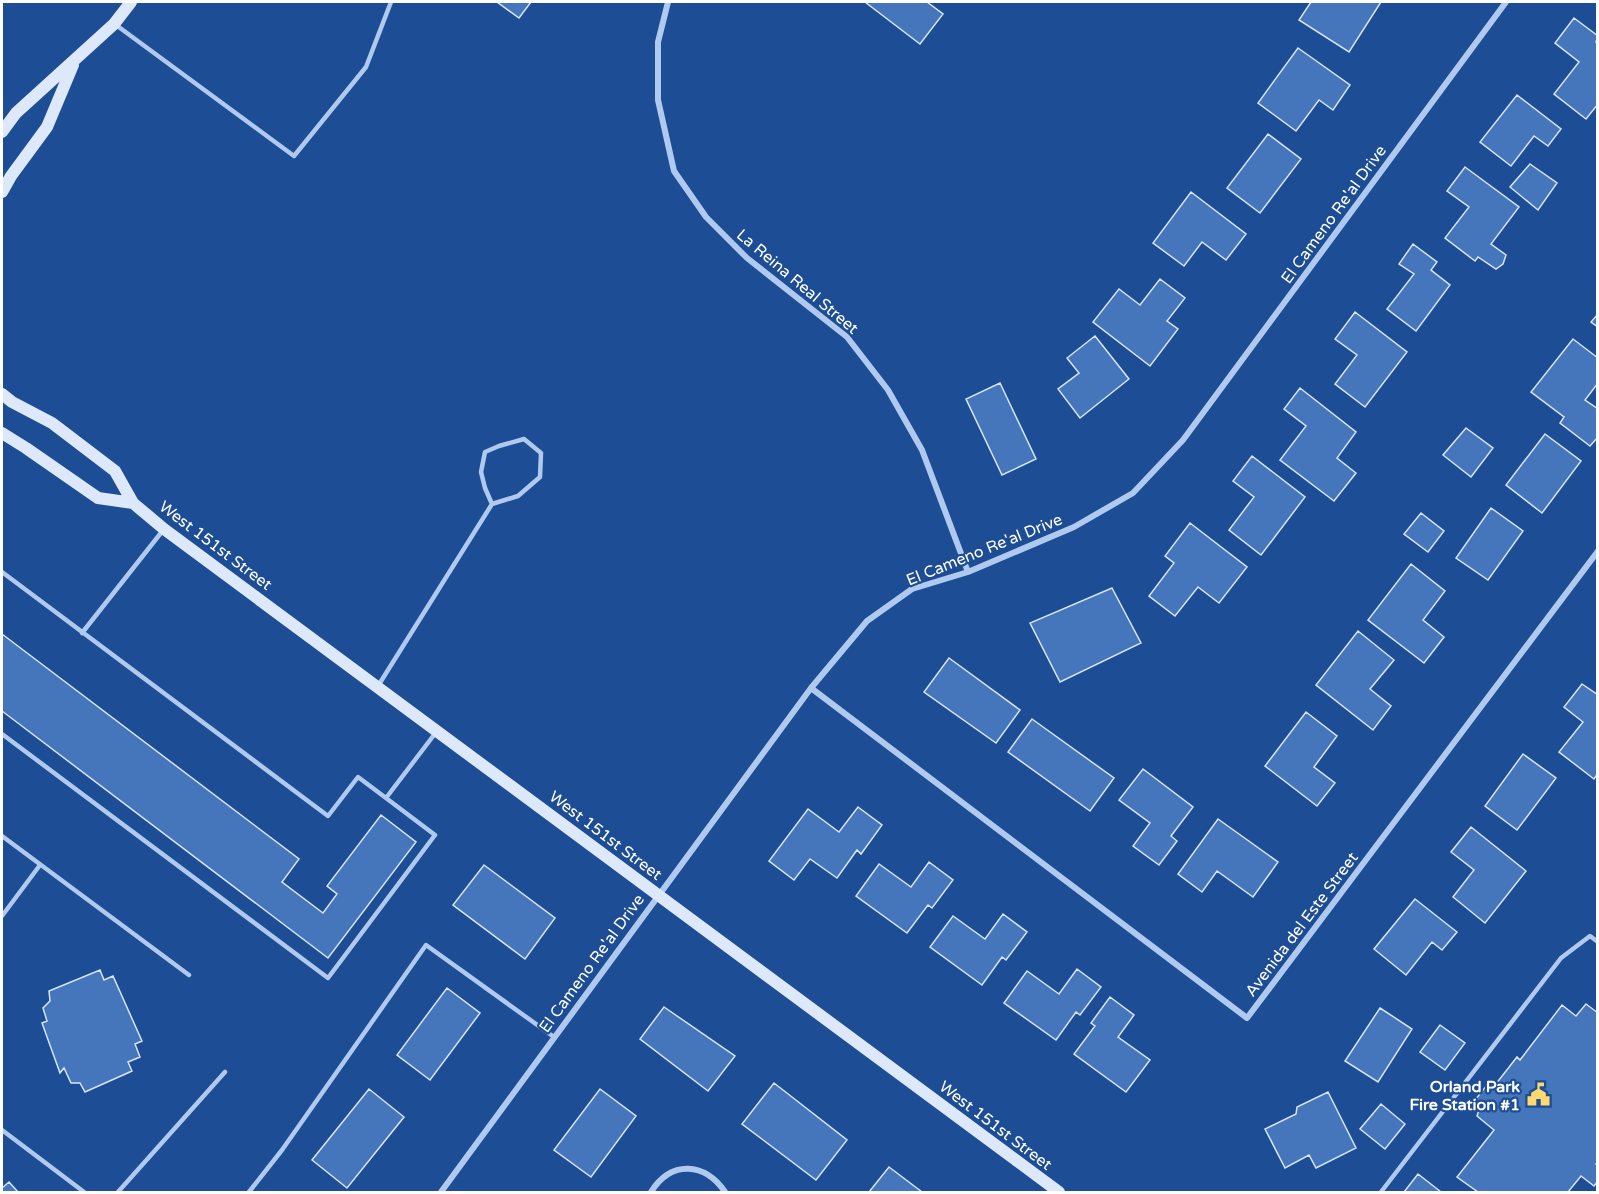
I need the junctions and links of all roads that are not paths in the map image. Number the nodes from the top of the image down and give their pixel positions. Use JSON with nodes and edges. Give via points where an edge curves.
{"nodes":[{"id":1,"x":131,"y":2,"type":"edge"},
{"id":2,"x":391,"y":2,"type":"edge"},
{"id":3,"x":668,"y":2,"type":"edge"},
{"id":4,"x":1506,"y":2,"type":"edge"},
{"id":5,"x":114,"y":24,"type":"junction"},
{"id":6,"x":75,"y":61,"type":"junction"},
{"id":7,"x":2,"y":132,"type":"edge"},
{"id":8,"x":2,"y":192,"type":"edge"},
{"id":9,"x":2,"y":394,"type":"edge"},
{"id":10,"x":2,"y":433,"type":"edge"},
{"id":11,"x":133,"y":503,"type":"junction"},
{"id":12,"x":492,"y":504,"type":"junction"},
{"id":13,"x":164,"y":529,"type":"junction"},
{"id":14,"x":1598,"y":550,"type":"edge"},
{"id":15,"x":2,"y":572,"type":"edge"},
{"id":16,"x":968,"y":572,"type":"junction"},
{"id":17,"x":82,"y":633,"type":"junction"},
{"id":18,"x":378,"y":686,"type":"junction"},
{"id":19,"x":811,"y":688,"type":"junction"},
{"id":20,"x":437,"y":730,"type":"junction"},
{"id":21,"x":2,"y":734,"type":"edge"},
{"id":22,"x":386,"y":798,"type":"junction"},
{"id":23,"x":2,"y":836,"type":"edge"},
{"id":24,"x":40,"y":865,"type":"junction"},
{"id":25,"x":658,"y":894,"type":"junction"},
{"id":26,"x":2,"y":916,"type":"edge"},
{"id":27,"x":1598,"y":942,"type":"edge"},
{"id":28,"x":189,"y":975,"type":"dead end"},
{"id":29,"x":555,"y":1036,"type":"junction"},
{"id":30,"x":225,"y":1072,"type":"dead end"},
{"id":31,"x":2,"y":1130,"type":"edge"},
{"id":32,"x":84,"y":1192,"type":"edge"},
{"id":33,"x":118,"y":1192,"type":"edge"},
{"id":34,"x":249,"y":1192,"type":"edge"},
{"id":35,"x":441,"y":1192,"type":"edge"},
{"id":36,"x":651,"y":1192,"type":"edge"},
{"id":37,"x":725,"y":1192,"type":"edge"},
{"id":38,"x":1059,"y":1192,"type":"edge"},
{"id":39,"x":1381,"y":1192,"type":"edge"}],
"edges":[{"from":1,"to":5,"type":"street"},
{"from":2,"to":5,"type":"lane","via":[[366,67],[294,156]]},
{"from":3,"to":16,"type":"street","name":"La Reina Real Street","via":[[658,42],[658,100],[674,171],[706,217],[747,258],[847,337],[888,390],[922,450]]},
{"from":4,"to":16,"type":"street","name":"El Cameno Re'al Drive","via":[[1184,440],[1133,493],[1074,527]]},
{"from":5,"to":6,"type":"street"},
{"from":6,"to":7,"type":"street","via":[[16,113]]},
{"from":6,"to":8,"type":"street","via":[[47,127]]},
{"from":9,"to":11,"type":"street","name":"West 151st Street","via":[[52,423],[115,471]]},
{"from":10,"to":11,"type":"street","name":"West 151st Street","via":[[98,498]]},
{"from":11,"to":13,"type":"street","name":"West 151st Street"},
{"from":12,"to":12,"type":"lane","via":[[518,496],[540,477],[541,453],[524,439],[485,452],[481,472]]},
{"from":12,"to":18,"type":"lane"},
{"from":13,"to":17,"type":"lane"},
{"from":13,"to":18,"type":"street","name":"West 151st Street"},
{"from":14,"to":19,"type":"street","name":"Avenida del Este Street","via":[[1247,1018]]},
{"from":15,"to":17,"type":"lane"},
{"from":16,"to":19,"type":"street","name":"El Cameno Re'al Drive","via":[[912,589],[867,621]]},
{"from":17,"to":22,"type":"lane","via":[[328,816],[358,777]]},
{"from":18,"to":20,"type":"street","name":"West 151st Street"},
{"from":19,"to":25,"type":"street","name":"El Cameno Re'al Drive"},
{"from":20,"to":22,"type":"lane"},
{"from":20,"to":25,"type":"street","name":"West 151st Street"},
{"from":21,"to":22,"type":"lane","via":[[328,978],[435,835]]},
{"from":23,"to":24,"type":"lane"},
{"from":24,"to":26,"type":"lane"},
{"from":24,"to":28,"type":"lane"},
{"from":25,"to":29,"type":"street","name":"El Cameno Re'al Drive"},
{"from":25,"to":38,"type":"street","name":"West 151st Street"},
{"from":27,"to":39,"type":"lane","via":[[1590,936],[1561,958]]},
{"from":29,"to":34,"type":"lane","via":[[426,945]]},
{"from":29,"to":35,"type":"street","name":"El Cameno Re'al Drive"},
{"from":30,"to":33,"type":"lane"},
{"from":31,"to":32,"type":"lane"},
{"from":36,"to":37,"type":"street","via":[[667,1174],[693,1169],[712,1177]]}]}
